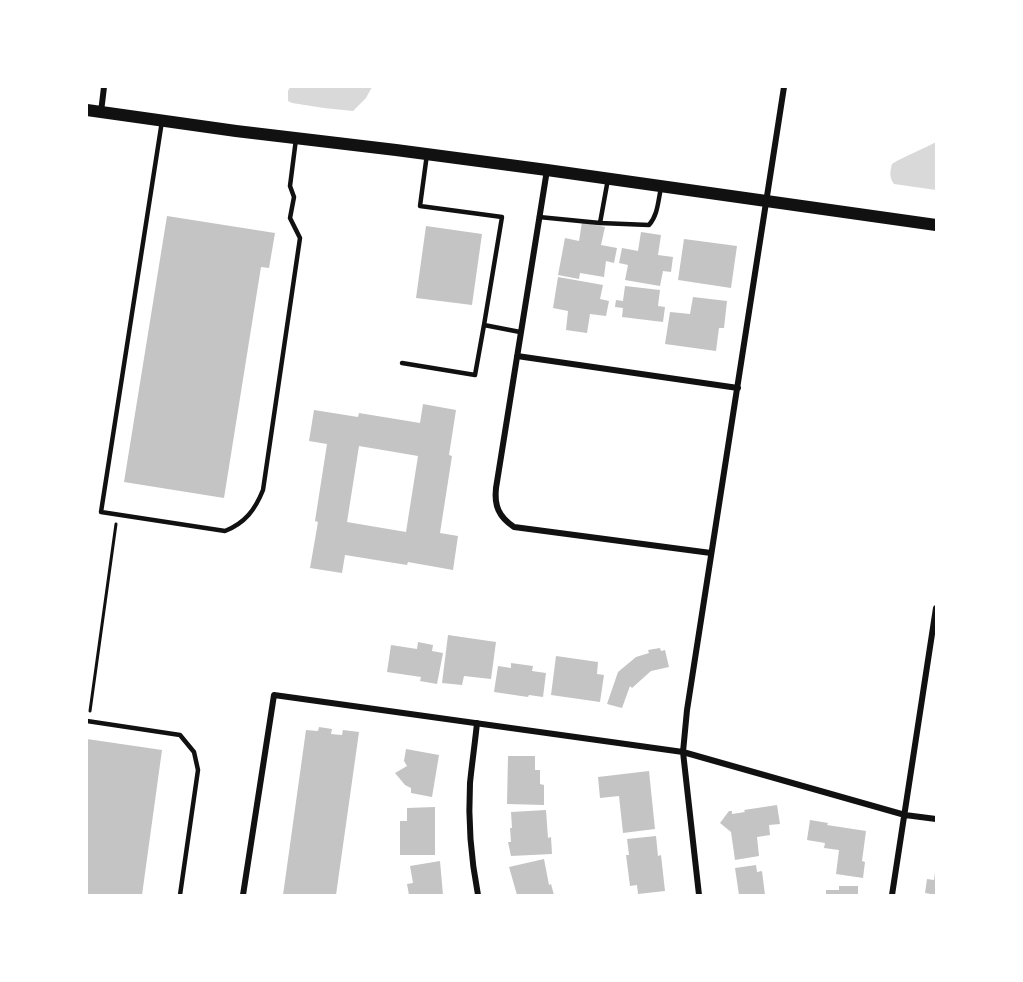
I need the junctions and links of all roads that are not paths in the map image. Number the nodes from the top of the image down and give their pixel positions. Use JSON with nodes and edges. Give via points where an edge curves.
{"nodes":[{"id":1,"x":104,"y":87,"type":"edge"},
{"id":2,"x":784,"y":87,"type":"edge"},
{"id":3,"x":87,"y":110,"type":"edge"},
{"id":4,"x":101,"y":112,"type":"junction"},
{"id":5,"x":162,"y":121,"type":"junction"},
{"id":6,"x":296,"y":138,"type":"junction"},
{"id":7,"x":427,"y":154,"type":"junction"},
{"id":8,"x":547,"y":170,"type":"junction"},
{"id":9,"x":609,"y":179,"type":"junction"},
{"id":10,"x":661,"y":186,"type":"junction"},
{"id":11,"x":767,"y":201,"type":"junction"},
{"id":12,"x":539,"y":218,"type":"junction"},
{"id":13,"x":600,"y":223,"type":"junction"},
{"id":14,"x":936,"y":225,"type":"edge"},
{"id":15,"x":484,"y":326,"type":"junction"},
{"id":16,"x":520,"y":332,"type":"junction"},
{"id":17,"x":517,"y":356,"type":"junction"},
{"id":18,"x":402,"y":363,"type":"dead end"},
{"id":19,"x":738,"y":388,"type":"junction"},
{"id":20,"x":711,"y":553,"type":"junction"},
{"id":21,"x":936,"y":608,"type":"edge"},
{"id":22,"x":87,"y":722,"type":"edge"},
{"id":23,"x":477,"y":723,"type":"junction"},
{"id":24,"x":683,"y":752,"type":"junction"},
{"id":25,"x":905,"y":815,"type":"junction"},
{"id":26,"x":936,"y":819,"type":"edge"},
{"id":27,"x":180,"y":895,"type":"edge"},
{"id":28,"x":243,"y":895,"type":"edge"},
{"id":29,"x":478,"y":895,"type":"edge"},
{"id":30,"x":699,"y":895,"type":"edge"},
{"id":31,"x":892,"y":895,"type":"edge"}],
"edges":[{"from":1,"to":4,"type":"street"},
{"from":2,"to":11,"type":"street"},
{"from":3,"to":4,"type":"main road"},
{"from":4,"to":5,"type":"main road"},
{"from":5,"to":6,"type":"main road"},
{"from":5,"to":6,"type":"lane","via":[[101,512],[225,531],[244,521],[263,490],[300,238],[290,218]]},
{"from":6,"to":7,"type":"main road"},
{"from":7,"to":8,"type":"main road"},
{"from":7,"to":15,"type":"lane","via":[[420,206],[502,217]]},
{"from":8,"to":9,"type":"main road"},
{"from":8,"to":12,"type":"street"},
{"from":9,"to":10,"type":"main road"},
{"from":9,"to":13,"type":"lane"},
{"from":10,"to":11,"type":"main road"},
{"from":10,"to":13,"type":"lane","via":[[656,214],[649,225]]},
{"from":11,"to":14,"type":"main road"},
{"from":11,"to":19,"type":"street"},
{"from":12,"to":13,"type":"lane"},
{"from":12,"to":16,"type":"street"},
{"from":15,"to":16,"type":"lane"},
{"from":15,"to":18,"type":"lane","via":[[475,375]]},
{"from":16,"to":17,"type":"street"},
{"from":17,"to":19,"type":"street"},
{"from":17,"to":20,"type":"street","via":[[495,499],[505,520],[514,527]]},
{"from":19,"to":20,"type":"street"},
{"from":20,"to":24,"type":"street"},
{"from":21,"to":25,"type":"street"},
{"from":22,"to":27,"type":"lane","via":[[180,735],[194,752],[198,770]]},
{"from":23,"to":24,"type":"street"},
{"from":23,"to":28,"type":"street","via":[[274,695]]},
{"from":23,"to":29,"type":"street","via":[[470,811]]},
{"from":24,"to":25,"type":"street"},
{"from":24,"to":30,"type":"street"},
{"from":25,"to":26,"type":"street"},
{"from":25,"to":31,"type":"street"}]}
